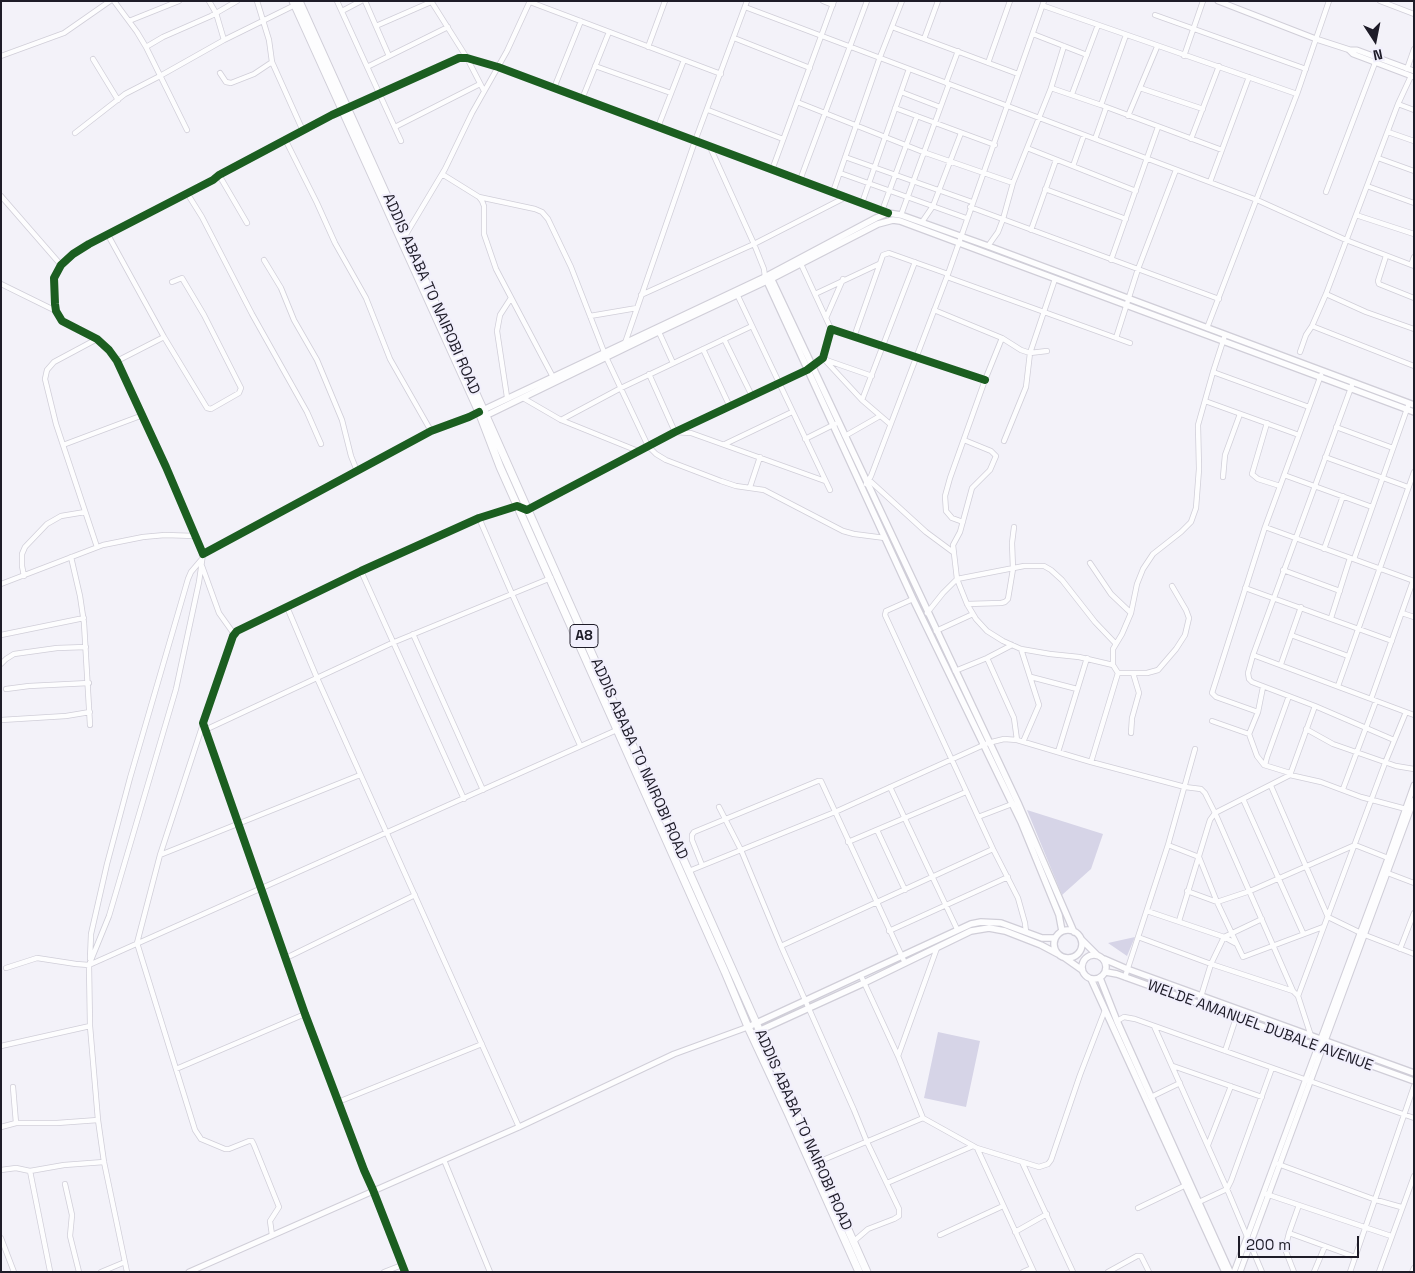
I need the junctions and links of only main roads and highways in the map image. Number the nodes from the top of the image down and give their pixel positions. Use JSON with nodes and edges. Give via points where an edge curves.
{"nodes":[{"id":1,"x":296,"y":2,"type":"edge"},
{"id":2,"x":344,"y":109,"type":"junction"},
{"id":3,"x":768,"y":278,"type":"junction"},
{"id":4,"x":1127,"y":302,"type":"junction"},
{"id":5,"x":657,"y":330,"type":"junction"},
{"id":6,"x":1224,"y":338,"type":"junction"},
{"id":7,"x":605,"y":355,"type":"junction"},
{"id":8,"x":554,"y":379,"type":"junction"},
{"id":9,"x":1410,"y":406,"type":"edge"},
{"id":10,"x":1414,"y":412,"type":"edge"},
{"id":11,"x":482,"y":414,"type":"junction"},
{"id":12,"x":836,"y":424,"type":"junction"},
{"id":13,"x":554,"y":577,"type":"junction"},
{"id":14,"x":621,"y":728,"type":"junction"},
{"id":15,"x":985,"y":744,"type":"junction"},
{"id":16,"x":1016,"y":805,"type":"junction"},
{"id":17,"x":962,"y":930,"type":"junction"},
{"id":18,"x":1062,"y":931,"type":"junction"},
{"id":19,"x":1074,"y":932,"type":"junction"},
{"id":20,"x":1055,"y":938,"type":"junction"},
{"id":21,"x":1081,"y":939,"type":"junction"},
{"id":22,"x":1097,"y":955,"type":"junction"},
{"id":23,"x":1061,"y":956,"type":"junction"},
{"id":24,"x":1104,"y":959,"type":"junction"},
{"id":25,"x":903,"y":960,"type":"junction"},
{"id":26,"x":1082,"y":970,"type":"junction"},
{"id":27,"x":1106,"y":972,"type":"junction"},
{"id":28,"x":1100,"y":978,"type":"junction"},
{"id":29,"x":1091,"y":979,"type":"junction"},
{"id":30,"x":1269,"y":1021,"type":"junction"},
{"id":31,"x":758,"y":1027,"type":"junction"},
{"id":32,"x":1266,"y":1027,"type":"junction"},
{"id":33,"x":750,"y":1031,"type":"junction"},
{"id":34,"x":1322,"y":1044,"type":"junction"},
{"id":35,"x":1414,"y":1073,"type":"edge"},
{"id":36,"x":1414,"y":1081,"type":"edge"},
{"id":37,"x":814,"y":1164,"type":"junction"},
{"id":38,"x":859,"y":1272,"type":"edge"},
{"id":39,"x":867,"y":1272,"type":"edge"},
{"id":40,"x":1225,"y":1272,"type":"edge"},
{"id":41,"x":1232,"y":1272,"type":"edge"}],
"edges":[{"from":1,"to":2,"type":"highway","name":"ADDIS ABABA TO NAIROBI ROAD","number":"A8"},
{"from":2,"to":11,"type":"highway","name":"ADDIS ABABA TO NAIROBI ROAD","number":"A8"},
{"from":2,"to":11,"type":"highway","name":"ADDIS ABABA TO NAIROBI ROAD","number":"A8","via":[[405,236]]},
{"from":3,"to":4,"type":"main road","via":[[887,221],[900,222]]},
{"from":3,"to":4,"type":"main road","via":[[885,212],[988,246]]},
{"from":3,"to":5,"type":"main road"},
{"from":3,"to":12,"type":"main road"},
{"from":4,"to":6,"type":"main road"},
{"from":4,"to":6,"type":"main road","via":[[1207,328]]},
{"from":5,"to":7,"type":"main road"},
{"from":5,"to":7,"type":"main road"},
{"from":6,"to":9,"type":"main road"},
{"from":7,"to":8,"type":"main road"},
{"from":8,"to":11,"type":"main road","via":[[523,398]]},
{"from":8,"to":11,"type":"main road","via":[[507,398]]},
{"from":9,"to":10,"type":"main road"},
{"from":11,"to":13,"type":"highway","name":"ADDIS ABABA TO NAIROBI ROAD","number":"A8"},
{"from":11,"to":13,"type":"highway","name":"ADDIS ABABA TO NAIROBI ROAD","number":"A8","via":[[500,466]]},
{"from":12,"to":15,"type":"main road","via":[[913,599]]},
{"from":12,"to":15,"type":"main road","via":[[868,482],[956,671]]},
{"from":13,"to":14,"type":"highway","name":"ADDIS ABABA TO NAIROBI ROAD","number":"A8"},
{"from":14,"to":31,"type":"highway","name":"ADDIS ABABA TO NAIROBI ROAD","number":"A8"},
{"from":14,"to":33,"type":"highway","name":"ADDIS ABABA TO NAIROBI ROAD","number":"A8"},
{"from":15,"to":16,"type":"main road"},
{"from":16,"to":18,"type":"main road"},
{"from":16,"to":19,"type":"main road"},
{"from":17,"to":20,"type":"main road","via":[[971,924],[991,922],[1045,939]]},
{"from":17,"to":23,"type":"main road","via":[[997,930]]},
{"from":17,"to":25,"type":"main road"},
{"from":17,"to":25,"type":"main road","via":[[937,948]]},
{"from":18,"to":19,"type":"main road"},
{"from":18,"to":20,"type":"main road"},
{"from":19,"to":21,"type":"main road"},
{"from":20,"to":23,"type":"main road","via":[[1054,946]]},
{"from":21,"to":22,"type":"main road"},
{"from":21,"to":23,"type":"main road","via":[[1078,954]]},
{"from":22,"to":24,"type":"main road"},
{"from":22,"to":26,"type":"main road","via":[[1087,957]]},
{"from":23,"to":26,"type":"main road"},
{"from":24,"to":27,"type":"main road"},
{"from":24,"to":30,"type":"main road"},
{"from":25,"to":31,"type":"main road","via":[[806,1000]]},
{"from":25,"to":31,"type":"main road","via":[[864,983]]},
{"from":26,"to":29,"type":"main road"},
{"from":27,"to":28,"type":"main road"},
{"from":27,"to":32,"type":"main road","name":"WELDE AMANUEL DUBALE AVENUE"},
{"from":28,"to":29,"type":"main road"},
{"from":28,"to":41,"type":"main road"},
{"from":29,"to":40,"type":"main road"},
{"from":30,"to":32,"type":"main road"},
{"from":30,"to":34,"type":"main road","via":[[1311,1036]]},
{"from":31,"to":33,"type":"main road"},
{"from":31,"to":37,"type":"highway","name":"ADDIS ABABA TO NAIROBI ROAD","number":"A8"},
{"from":32,"to":34,"type":"main road","name":"WELDE AMANUEL DUBALE AVENUE"},
{"from":33,"to":37,"type":"highway","name":"ADDIS ABABA TO NAIROBI ROAD","number":"A8"},
{"from":34,"to":35,"type":"main road"},
{"from":34,"to":36,"type":"main road","name":"WELDE AMANUEL DUBALE AVENUE"},
{"from":37,"to":38,"type":"highway","name":"ADDIS ABABA TO NAIROBI ROAD","number":"A8"},
{"from":37,"to":39,"type":"highway","name":"ADDIS ABABA TO NAIROBI ROAD","number":"A8"}]}
